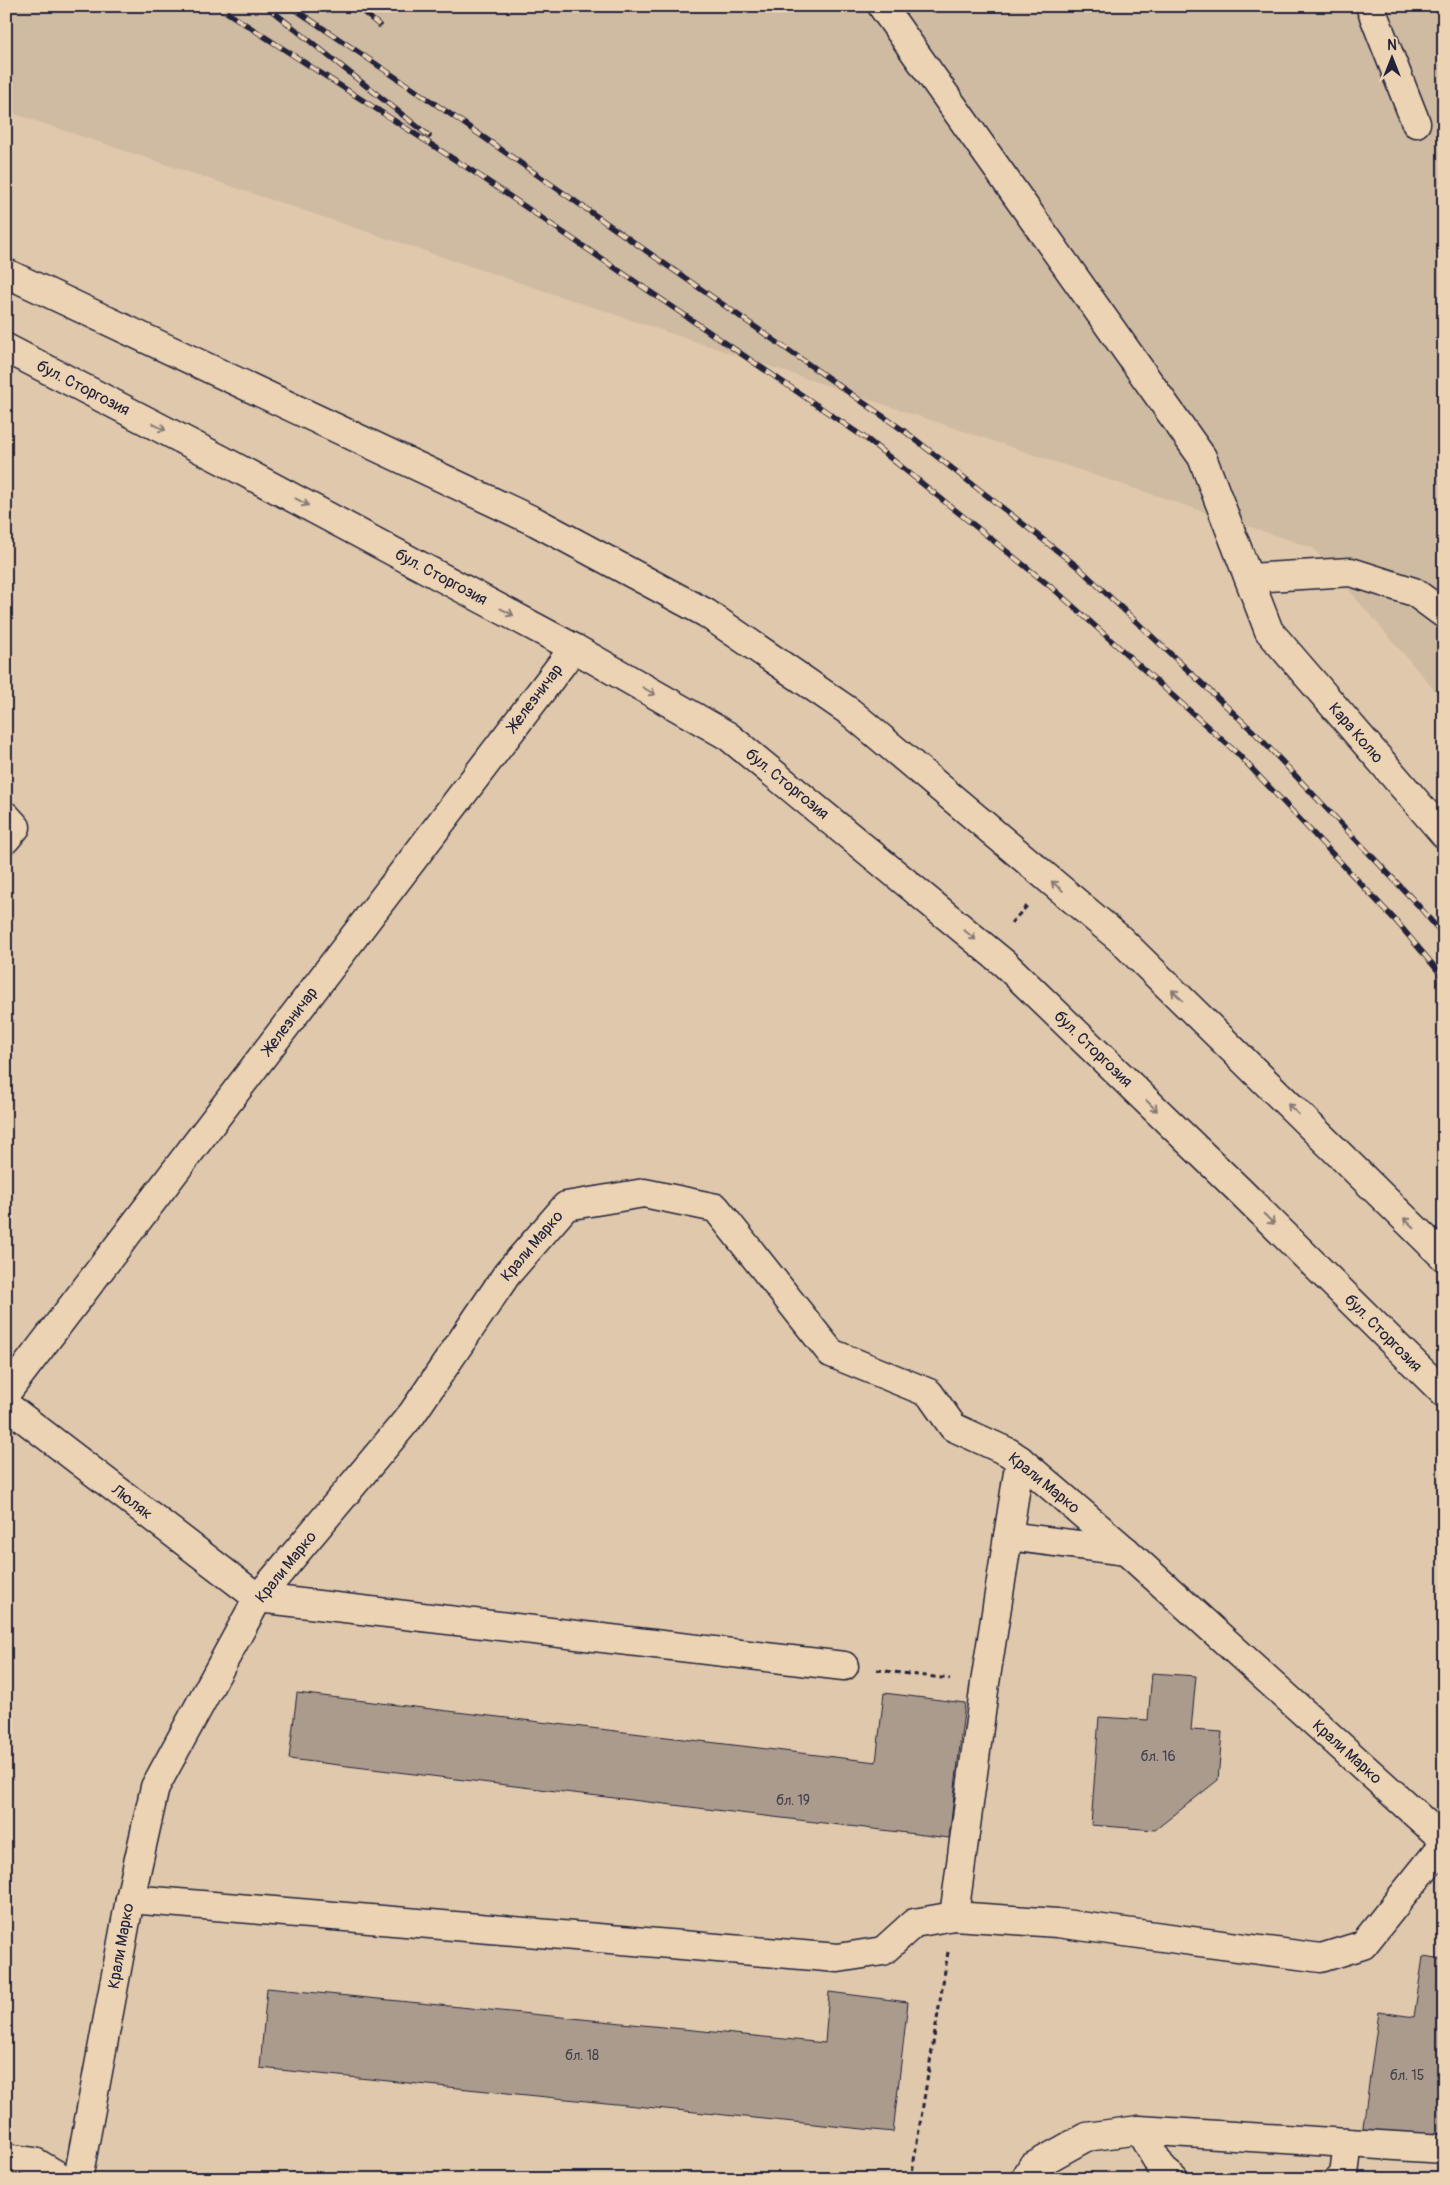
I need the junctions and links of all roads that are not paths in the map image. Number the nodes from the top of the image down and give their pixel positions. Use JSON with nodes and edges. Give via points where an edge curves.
{"nodes":[{"id":1,"x":882,"y":6,"type":"edge"},
{"id":2,"x":1370,"y":6,"type":"edge"},
{"id":3,"x":1416,"y":123,"type":"dead end"},
{"id":4,"x":6,"y":274,"type":"edge"},
{"id":5,"x":6,"y":348,"type":"edge"},
{"id":6,"x":1248,"y":578,"type":"junction"},
{"id":7,"x":1444,"y":614,"type":"edge"},
{"id":8,"x":574,"y":648,"type":"junction"},
{"id":9,"x":1444,"y":834,"type":"edge"},
{"id":10,"x":1444,"y":1257,"type":"edge"},
{"id":11,"x":6,"y":1394,"type":"edge"},
{"id":12,"x":1444,"y":1394,"type":"edge"},
{"id":13,"x":6,"y":1405,"type":"edge"},
{"id":14,"x":1020,"y":1460,"type":"junction"},
{"id":15,"x":1008,"y":1536,"type":"junction"},
{"id":16,"x":1126,"y":1551,"type":"junction"},
{"id":17,"x":258,"y":1598,"type":"junction"},
{"id":18,"x":844,"y":1666,"type":"road end"},
{"id":19,"x":1444,"y":1842,"type":"edge"},
{"id":20,"x":130,"y":1898,"type":"junction"},
{"id":21,"x":954,"y":1916,"type":"junction"},
{"id":22,"x":1139,"y":2130,"type":"junction"},
{"id":23,"x":1348,"y":2143,"type":"junction"},
{"id":24,"x":1444,"y":2148,"type":"edge"},
{"id":25,"x":6,"y":2158,"type":"edge"},
{"id":26,"x":64,"y":2179,"type":"edge"},
{"id":27,"x":78,"y":2179,"type":"edge"},
{"id":28,"x":1025,"y":2179,"type":"edge"},
{"id":29,"x":1174,"y":2179,"type":"edge"},
{"id":30,"x":1339,"y":2179,"type":"edge"}],
"edges":[{"from":1,"to":6,"type":"street","name":"Кара Колю","via":[[1202,457]]},
{"from":2,"to":3,"type":"street"},
{"from":10,"to":4,"type":"street","one_way":true,"via":[[1120,939],[850,712],[706,613],[536,522]]},
{"from":5,"to":8,"type":"street","name":"бул. Сторгозия","one_way":true},
{"from":6,"to":7,"type":"street","via":[[1352,572],[1414,592]]},
{"from":6,"to":9,"type":"street","name":"Кара Колю","via":[[1269,631]]},
{"from":8,"to":11,"type":"street","name":"Железничар"},
{"from":8,"to":12,"type":"street","name":"бул. Сторгозия","one_way":true,"via":[[728,736],[987,949],[1238,1189]]},
{"from":13,"to":17,"type":"street","name":"Люляк"},
{"from":14,"to":15,"type":"street"},
{"from":14,"to":16,"type":"street","name":"Крали Марко"},
{"from":14,"to":17,"type":"street","name":"Крали Марко","via":[[953,1427],[929,1393],[831,1353],[716,1208],[644,1193],[566,1206],[507,1274],[412,1414]]},
{"from":15,"to":16,"type":"street"},
{"from":15,"to":21,"type":"street"},
{"from":16,"to":19,"type":"street","name":"Крали Марко"},
{"from":17,"to":18,"type":"street"},
{"from":17,"to":20,"type":"street","name":"Крали Марко","via":[[155,1787]]},
{"from":19,"to":21,"type":"street","via":[[1363,1945],[1321,1958],[1057,1923]]},
{"from":20,"to":21,"type":"street","via":[[838,1958],[883,1951],[914,1923]]},
{"from":20,"to":27,"type":"street","name":"Крали Марко"},
{"from":22,"to":23,"type":"street"},
{"from":22,"to":28,"type":"street","via":[[1086,2137],[1032,2167]]},
{"from":22,"to":29,"type":"street","via":[[1163,2170]]},
{"from":23,"to":24,"type":"street"},
{"from":23,"to":30,"type":"street","via":[[1344,2174]]},
{"from":25,"to":26,"type":"street","via":[[35,2162]]}]}
